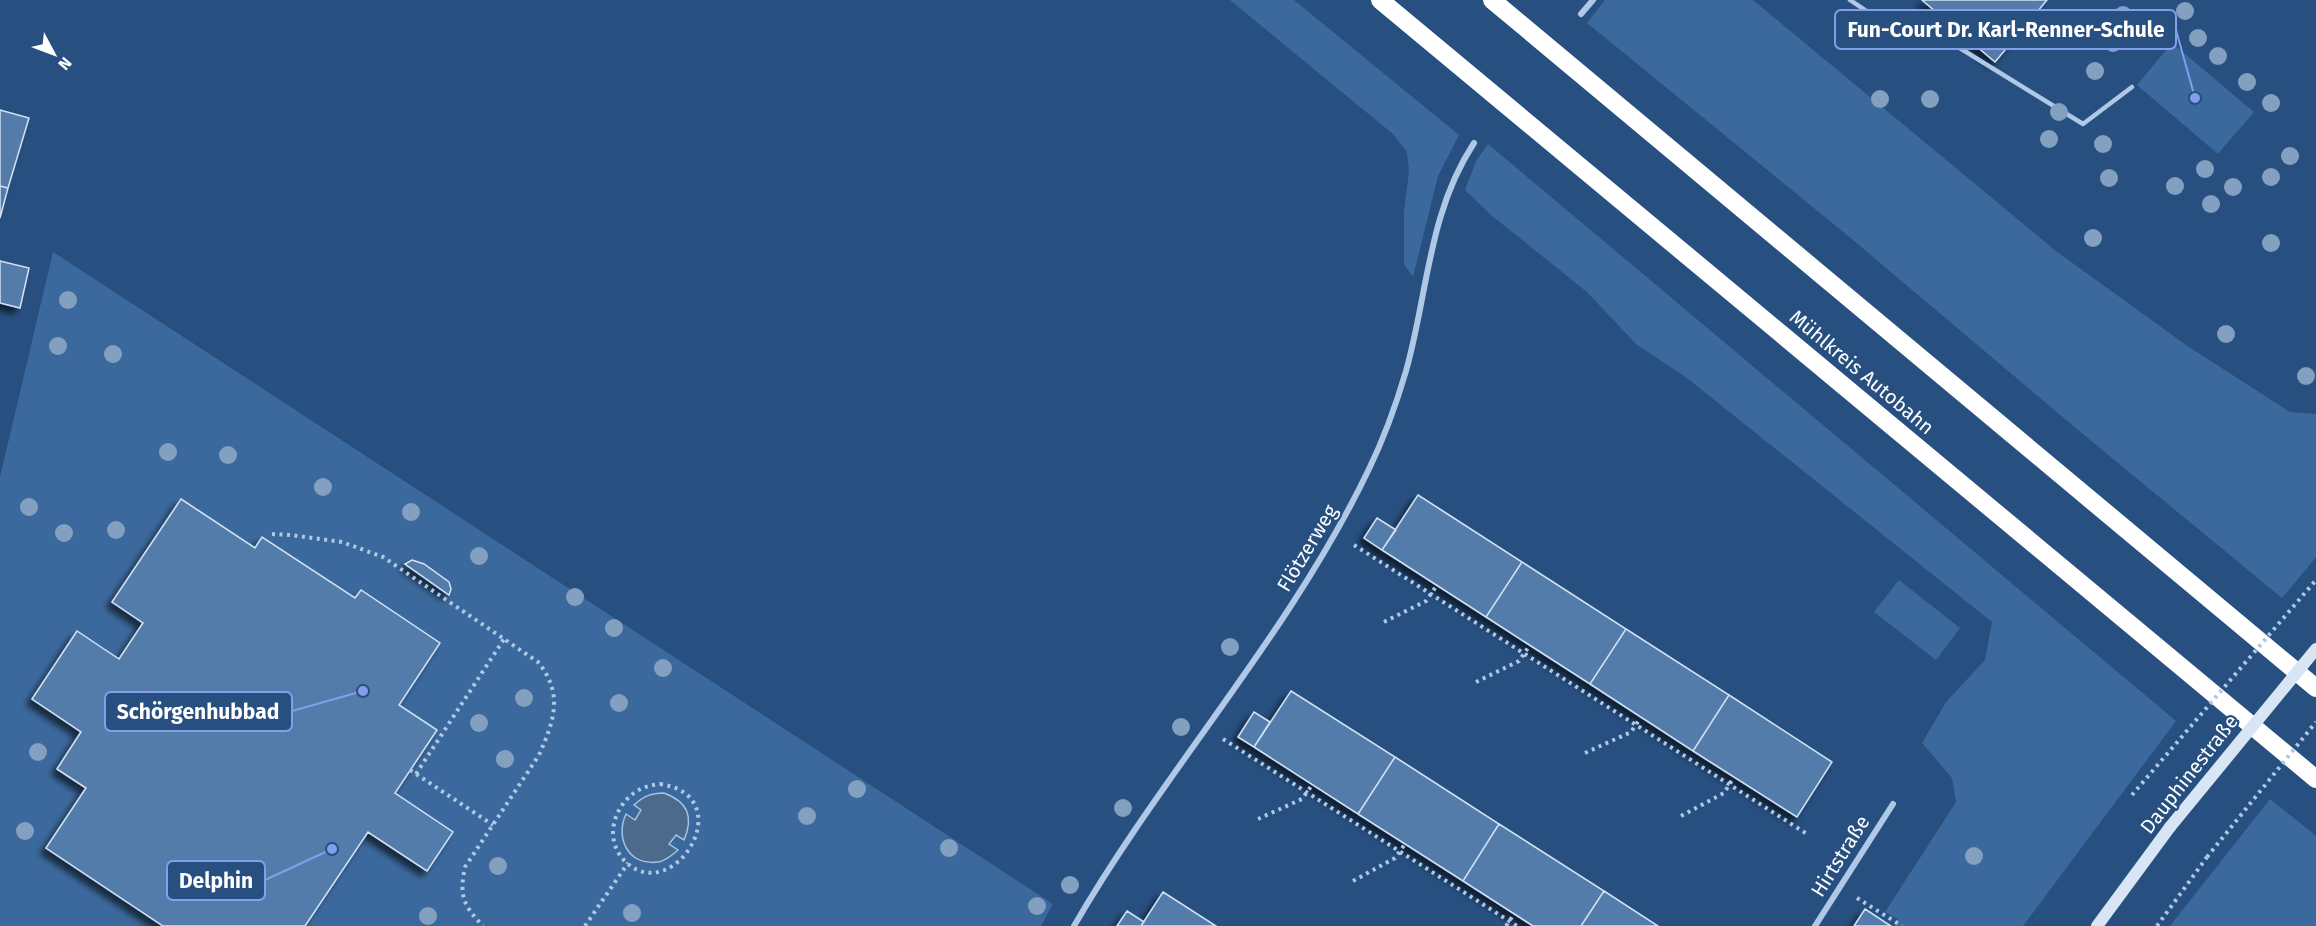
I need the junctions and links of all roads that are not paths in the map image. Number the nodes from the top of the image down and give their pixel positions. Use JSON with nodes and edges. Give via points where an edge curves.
{"nodes":[{"id":1,"x":1380,"y":0,"type":"edge"},
{"id":2,"x":1492,"y":0,"type":"edge"},
{"id":3,"x":1593,"y":0,"type":"edge"},
{"id":4,"x":1850,"y":0,"type":"edge"},
{"id":5,"x":1581,"y":15,"type":"dead end"},
{"id":6,"x":2132,"y":87,"type":"dead end"},
{"id":7,"x":1474,"y":143,"type":"dead end"},
{"id":8,"x":2316,"y":650,"type":"edge"},
{"id":9,"x":2316,"y":688,"type":"edge"},
{"id":10,"x":2316,"y":779,"type":"edge"},
{"id":11,"x":1893,"y":804,"type":"dead end"},
{"id":12,"x":1074,"y":926,"type":"edge"},
{"id":13,"x":1815,"y":926,"type":"edge"},
{"id":14,"x":2097,"y":926,"type":"edge"}],
"edges":[{"from":1,"to":10,"type":"highway","name":"Mühlkreis Autobahn"},
{"from":2,"to":9,"type":"highway"},
{"from":3,"to":5,"type":"street"},
{"from":4,"to":6,"type":"lane","via":[[1905,37],[1937,34],[2083,124]]},
{"from":7,"to":12,"type":"street","name":"Flötzerweg","via":[[1458,168],[1441,212],[1406,371],[1382,442],[1356,496],[1276,631],[1138,824]]},
{"from":8,"to":14,"type":"main road","name":"Dauphinestraße","bridge":true,"via":[[2170,827]]},
{"from":11,"to":13,"type":"street","name":"Hirtstraße"}]}
